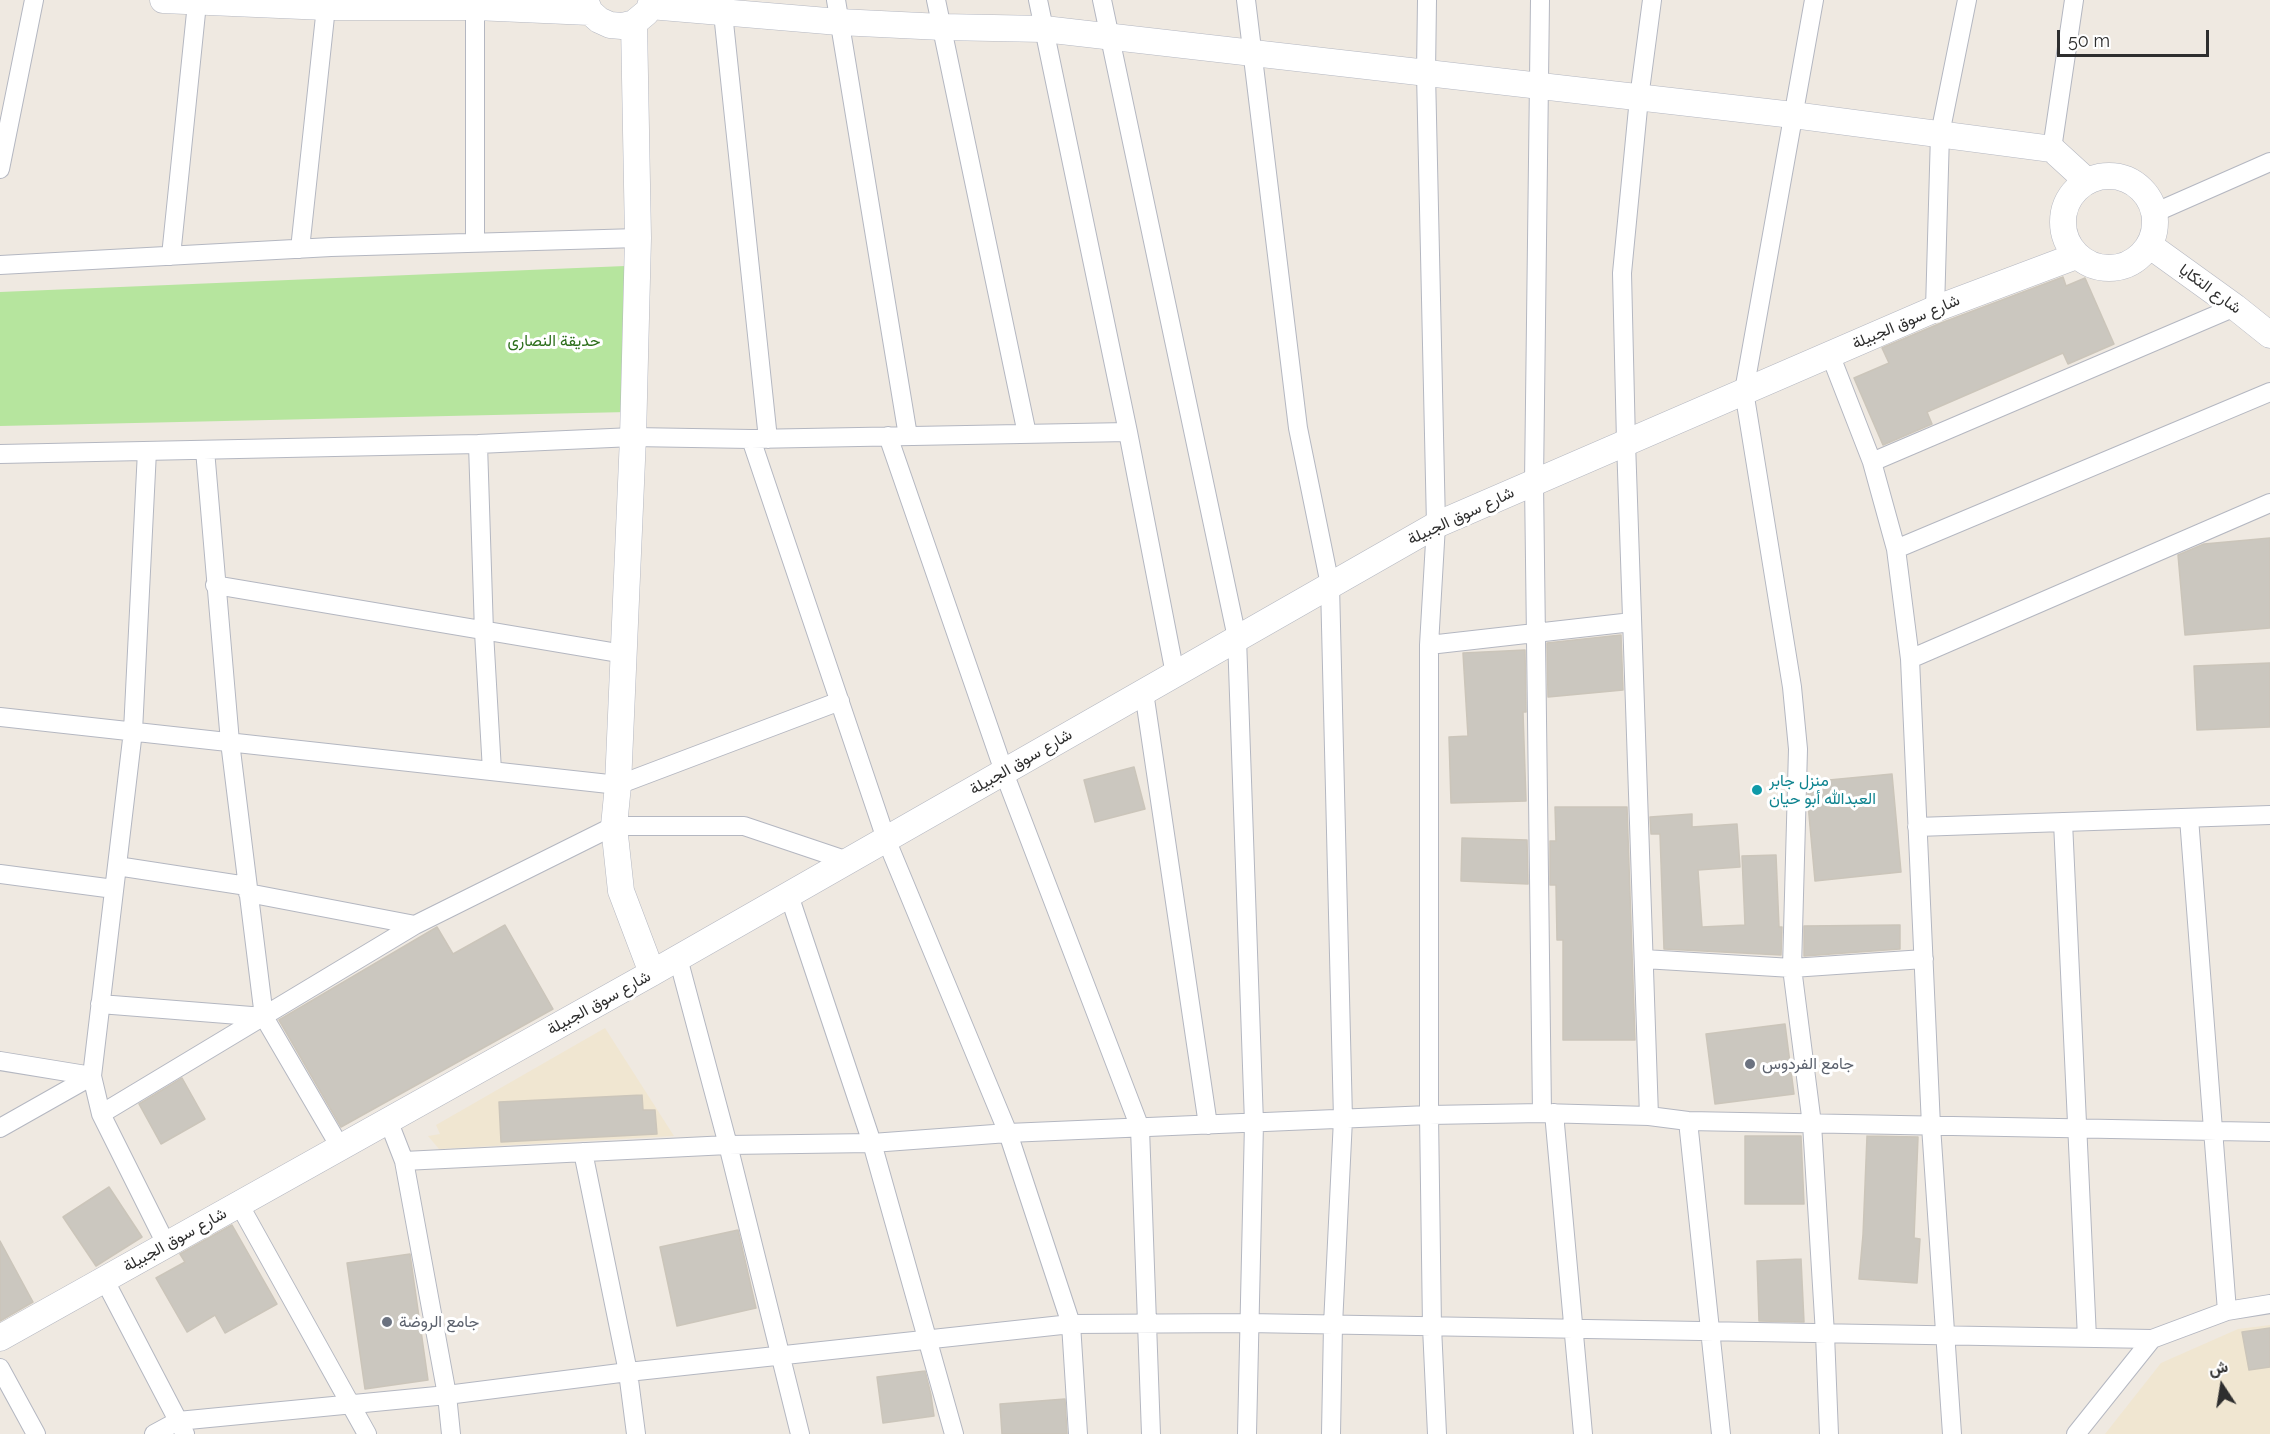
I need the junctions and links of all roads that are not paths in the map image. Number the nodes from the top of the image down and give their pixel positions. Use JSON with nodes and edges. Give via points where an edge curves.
{"nodes":[{"id":1,"x":34,"y":0,"type":"edge"},
{"id":2,"x":163,"y":0,"type":"edge"},
{"id":3,"x":936,"y":0,"type":"edge"},
{"id":4,"x":1038,"y":0,"type":"edge"},
{"id":5,"x":1102,"y":0,"type":"edge"},
{"id":6,"x":1246,"y":0,"type":"edge"},
{"id":7,"x":1427,"y":0,"type":"edge"},
{"id":8,"x":1540,"y":0,"type":"edge"},
{"id":9,"x":1652,"y":0,"type":"edge"},
{"id":10,"x":1814,"y":0,"type":"edge"},
{"id":11,"x":1968,"y":0,"type":"edge"},
{"id":12,"x":2074,"y":0,"type":"edge"},
{"id":13,"x":197,"y":3,"type":"junction"},
{"id":14,"x":588,"y":6,"type":"edge"},
{"id":15,"x":326,"y":7,"type":"junction"},
{"id":16,"x":475,"y":7,"type":"junction"},
{"id":17,"x":645,"y":10,"type":"edge"},
{"id":18,"x":837,"y":11,"type":"edge"},
{"id":19,"x":723,"y":13,"type":"junction"},
{"id":20,"x":942,"y":27,"type":"junction"},
{"id":21,"x":1044,"y":29,"type":"junction"},
{"id":22,"x":1110,"y":37,"type":"junction"},
{"id":23,"x":1252,"y":54,"type":"junction"},
{"id":24,"x":1426,"y":74,"type":"junction"},
{"id":25,"x":1539,"y":86,"type":"junction"},
{"id":26,"x":1639,"y":98,"type":"junction"},
{"id":27,"x":1793,"y":115,"type":"junction"},
{"id":28,"x":1940,"y":134,"type":"junction"},
{"id":29,"x":2052,"y":149,"type":"junction"},
{"id":30,"x":2270,"y":162,"type":"edge"},
{"id":31,"x":0,"y":170,"type":"edge"},
{"id":32,"x":2087,"y":181,"type":"junction"},
{"id":33,"x":2154,"y":213,"type":"junction"},
{"id":34,"x":638,"y":238,"type":"junction"},
{"id":35,"x":476,"y":242,"type":"junction"},
{"id":36,"x":2149,"y":245,"type":"junction"},
{"id":37,"x":300,"y":249,"type":"junction"},
{"id":38,"x":171,"y":256,"type":"junction"},
{"id":39,"x":2076,"y":256,"type":"junction"},
{"id":40,"x":0,"y":265,"type":"edge"},
{"id":41,"x":2235,"y":307,"type":"junction"},
{"id":42,"x":1935,"y":309,"type":"junction"},
{"id":43,"x":2270,"y":335,"type":"edge"},
{"id":44,"x":1830,"y":354,"type":"junction"},
{"id":45,"x":1744,"y":391,"type":"junction"},
{"id":46,"x":2270,"y":392,"type":"edge"},
{"id":47,"x":1128,"y":432,"type":"junction"},
{"id":48,"x":1027,"y":434,"type":"junction"},
{"id":49,"x":888,"y":436,"type":"junction"},
{"id":50,"x":908,"y":436,"type":"junction"},
{"id":51,"x":633,"y":437,"type":"junction"},
{"id":52,"x":760,"y":439,"type":"junction"},
{"id":53,"x":1626,"y":442,"type":"junction"},
{"id":54,"x":478,"y":444,"type":"junction"},
{"id":55,"x":205,"y":450,"type":"junction"},
{"id":56,"x":147,"y":451,"type":"junction"},
{"id":57,"x":0,"y":454,"type":"edge"},
{"id":58,"x":1872,"y":462,"type":"junction"},
{"id":59,"x":1534,"y":482,"type":"junction"},
{"id":60,"x":2270,"y":503,"type":"edge"},
{"id":61,"x":1436,"y":525,"type":"junction"},
{"id":62,"x":1896,"y":549,"type":"junction"},
{"id":63,"x":215,"y":585,"type":"junction"},
{"id":64,"x":1330,"y":585,"type":"junction"},
{"id":65,"x":1632,"y":622,"type":"junction"},
{"id":66,"x":484,"y":632,"type":"junction"},
{"id":67,"x":1536,"y":633,"type":"junction"},
{"id":68,"x":1237,"y":638,"type":"junction"},
{"id":69,"x":1429,"y":645,"type":"junction"},
{"id":70,"x":624,"y":654,"type":"junction"},
{"id":71,"x":1910,"y":660,"type":"junction"},
{"id":72,"x":1175,"y":674,"type":"junction"},
{"id":73,"x":1144,"y":692,"type":"junction"},
{"id":74,"x":840,"y":701,"type":"junction"},
{"id":75,"x":0,"y":717,"type":"edge"},
{"id":76,"x":133,"y":731,"type":"junction"},
{"id":77,"x":230,"y":742,"type":"junction"},
{"id":78,"x":492,"y":771,"type":"junction"},
{"id":79,"x":1004,"y":772,"type":"junction"},
{"id":80,"x":618,"y":785,"type":"junction"},
{"id":81,"x":2270,"y":815,"type":"edge"},
{"id":82,"x":2189,"y":818,"type":"junction"},
{"id":83,"x":2063,"y":822,"type":"junction"},
{"id":84,"x":614,"y":826,"type":"junction"},
{"id":85,"x":1917,"y":827,"type":"junction"},
{"id":86,"x":886,"y":839,"type":"junction"},
{"id":87,"x":848,"y":861,"type":"junction"},
{"id":88,"x":117,"y":866,"type":"junction"},
{"id":89,"x":0,"y":874,"type":"edge"},
{"id":90,"x":114,"y":889,"type":"junction"},
{"id":91,"x":247,"y":890,"type":"junction"},
{"id":92,"x":789,"y":895,"type":"junction"},
{"id":93,"x":415,"y":925,"type":"junction"},
{"id":94,"x":678,"y":958,"type":"junction"},
{"id":95,"x":1644,"y":959,"type":"junction"},
{"id":96,"x":1924,"y":959,"type":"junction"},
{"id":97,"x":1792,"y":968,"type":"junction"},
{"id":98,"x":652,"y":973,"type":"junction"},
{"id":99,"x":100,"y":1004,"type":"junction"},
{"id":100,"x":264,"y":1017,"type":"junction"},
{"id":101,"x":0,"y":1060,"type":"edge"},
{"id":102,"x":92,"y":1076,"type":"junction"},
{"id":103,"x":1548,"y":1113,"type":"junction"},
{"id":104,"x":101,"y":1114,"type":"junction"},
{"id":105,"x":1429,"y":1115,"type":"junction"},
{"id":106,"x":1649,"y":1116,"type":"junction"},
{"id":107,"x":1343,"y":1119,"type":"junction"},
{"id":108,"x":388,"y":1120,"type":"junction"},
{"id":109,"x":1688,"y":1121,"type":"junction"},
{"id":110,"x":1254,"y":1123,"type":"junction"},
{"id":111,"x":1812,"y":1124,"type":"junction"},
{"id":112,"x":1208,"y":1125,"type":"junction"},
{"id":113,"x":1931,"y":1126,"type":"junction"},
{"id":114,"x":0,"y":1128,"type":"edge"},
{"id":115,"x":1140,"y":1128,"type":"junction"},
{"id":116,"x":2077,"y":1129,"type":"junction"},
{"id":117,"x":2213,"y":1131,"type":"junction"},
{"id":118,"x":2270,"y":1132,"type":"edge"},
{"id":119,"x":1008,"y":1133,"type":"junction"},
{"id":120,"x":872,"y":1143,"type":"junction"},
{"id":121,"x":728,"y":1145,"type":"junction"},
{"id":122,"x":340,"y":1148,"type":"junction"},
{"id":123,"x":583,"y":1152,"type":"junction"},
{"id":124,"x":404,"y":1161,"type":"junction"},
{"id":125,"x":239,"y":1204,"type":"junction"},
{"id":126,"x":166,"y":1244,"type":"junction"},
{"id":127,"x":104,"y":1280,"type":"junction"},
{"id":128,"x":2270,"y":1304,"type":"edge"},
{"id":129,"x":2227,"y":1311,"type":"junction"},
{"id":130,"x":1148,"y":1323,"type":"junction"},
{"id":131,"x":1248,"y":1323,"type":"junction"},
{"id":132,"x":1071,"y":1324,"type":"junction"},
{"id":133,"x":1333,"y":1325,"type":"junction"},
{"id":134,"x":1432,"y":1327,"type":"junction"},
{"id":135,"x":1574,"y":1330,"type":"junction"},
{"id":136,"x":1710,"y":1332,"type":"junction"},
{"id":137,"x":1825,"y":1334,"type":"junction"},
{"id":138,"x":1947,"y":1337,"type":"junction"},
{"id":139,"x":0,"y":1338,"type":"edge"},
{"id":140,"x":2087,"y":1338,"type":"junction"},
{"id":141,"x":2152,"y":1339,"type":"junction"},
{"id":142,"x":927,"y":1341,"type":"junction"},
{"id":143,"x":779,"y":1356,"type":"junction"},
{"id":144,"x":0,"y":1368,"type":"edge"},
{"id":145,"x":628,"y":1372,"type":"junction"},
{"id":146,"x":447,"y":1395,"type":"junction"},
{"id":147,"x":351,"y":1406,"type":"junction"},
{"id":148,"x":181,"y":1428,"type":"edge"},
{"id":149,"x":36,"y":1434,"type":"edge"},
{"id":150,"x":153,"y":1434,"type":"edge"},
{"id":151,"x":367,"y":1434,"type":"edge"},
{"id":152,"x":451,"y":1434,"type":"edge"},
{"id":153,"x":636,"y":1434,"type":"edge"},
{"id":154,"x":800,"y":1434,"type":"edge"},
{"id":155,"x":954,"y":1434,"type":"edge"},
{"id":156,"x":1078,"y":1434,"type":"edge"},
{"id":157,"x":1151,"y":1434,"type":"edge"},
{"id":158,"x":1247,"y":1434,"type":"edge"},
{"id":159,"x":1331,"y":1434,"type":"edge"},
{"id":160,"x":1437,"y":1434,"type":"edge"},
{"id":161,"x":1583,"y":1434,"type":"edge"},
{"id":162,"x":1721,"y":1434,"type":"edge"},
{"id":163,"x":1828,"y":1434,"type":"edge"},
{"id":164,"x":1952,"y":1434,"type":"edge"},
{"id":165,"x":2076,"y":1434,"type":"edge"}],
"edges":[{"from":1,"to":31,"type":"street"},
{"from":2,"to":13,"type":"street"},
{"from":3,"to":20,"type":"street"},
{"from":4,"to":21,"type":"street"},
{"from":5,"to":22,"type":"street"},
{"from":6,"to":23,"type":"street"},
{"from":7,"to":24,"type":"street"},
{"from":8,"to":25,"type":"street"},
{"from":9,"to":26,"type":"street"},
{"from":10,"to":27,"type":"street"},
{"from":11,"to":28,"type":"street"},
{"from":12,"to":29,"type":"street"},
{"from":13,"to":15,"type":"street"},
{"from":13,"to":38,"type":"street"},
{"from":14,"to":16,"type":"street"},
{"from":14,"to":17,"type":"street","via":[[599,20],[622,26]]},
{"from":15,"to":16,"type":"street"},
{"from":15,"to":37,"type":"street"},
{"from":16,"to":35,"type":"street"},
{"from":17,"to":19,"type":"street"},
{"from":17,"to":34,"type":"street"},
{"from":18,"to":19,"type":"street"},
{"from":18,"to":20,"type":"street"},
{"from":18,"to":50,"type":"street"},
{"from":19,"to":52,"type":"street"},
{"from":20,"to":21,"type":"street"},
{"from":20,"to":48,"type":"street"},
{"from":21,"to":22,"type":"street"},
{"from":21,"to":47,"type":"street"},
{"from":22,"to":23,"type":"street"},
{"from":22,"to":68,"type":"street"},
{"from":23,"to":24,"type":"street"},
{"from":23,"to":64,"type":"street","via":[[1298,428]]},
{"from":24,"to":25,"type":"street"},
{"from":24,"to":61,"type":"street"},
{"from":25,"to":26,"type":"street"},
{"from":25,"to":59,"type":"street"},
{"from":26,"to":27,"type":"street"},
{"from":26,"to":53,"type":"street","via":[[1622,273]]},
{"from":27,"to":28,"type":"street"},
{"from":27,"to":45,"type":"street"},
{"from":28,"to":29,"type":"street"},
{"from":28,"to":42,"type":"street"},
{"from":29,"to":32,"type":"street"},
{"from":30,"to":33,"type":"street"},
{"from":32,"to":33,"type":"street","via":[[2102,176],[2123,178],[2149,198]]},
{"from":32,"to":39,"type":"street","via":[[2069,198],[2063,213],[2065,238]]},
{"from":33,"to":36,"type":"street"},
{"from":34,"to":35,"type":"street"},
{"from":34,"to":51,"type":"street"},
{"from":35,"to":37,"type":"street"},
{"from":36,"to":39,"type":"street","via":[[2140,256],[2111,268],[2095,266]]},
{"from":36,"to":41,"type":"street","name":"شارع التكايا"},
{"from":37,"to":38,"type":"street"},
{"from":38,"to":40,"type":"street"},
{"from":39,"to":42,"type":"street","name":"شارع سوق الجبيلة"},
{"from":41,"to":43,"type":"street","name":"شارع التكايا"},
{"from":41,"to":58,"type":"street"},
{"from":42,"to":44,"type":"street","name":"شارع سوق الجبيلة"},
{"from":44,"to":45,"type":"street","name":"شارع سوق الجبيلة"},
{"from":44,"to":58,"type":"street"},
{"from":45,"to":53,"type":"street","name":"شارع سوق الجبيلة"},
{"from":45,"to":97,"type":"street","via":[[1792,687],[1798,749]]},
{"from":46,"to":62,"type":"street"},
{"from":47,"to":48,"type":"street"},
{"from":47,"to":72,"type":"street"},
{"from":48,"to":50,"type":"street"},
{"from":49,"to":50,"type":"street"},
{"from":49,"to":52,"type":"street"},
{"from":49,"to":79,"type":"street"},
{"from":51,"to":52,"type":"street"},
{"from":51,"to":54,"type":"street"},
{"from":51,"to":70,"type":"street"},
{"from":52,"to":74,"type":"street"},
{"from":53,"to":59,"type":"street","name":"شارع سوق الجبيلة"},
{"from":53,"to":65,"type":"street"},
{"from":54,"to":55,"type":"street"},
{"from":54,"to":66,"type":"street"},
{"from":55,"to":56,"type":"street"},
{"from":55,"to":63,"type":"street"},
{"from":56,"to":57,"type":"street"},
{"from":56,"to":76,"type":"street"},
{"from":58,"to":62,"type":"street"},
{"from":59,"to":61,"type":"street","name":"شارع سوق الجبيلة"},
{"from":59,"to":67,"type":"street"},
{"from":60,"to":71,"type":"street"},
{"from":61,"to":64,"type":"street","name":"شارع سوق الجبيلة"},
{"from":61,"to":69,"type":"street"},
{"from":62,"to":71,"type":"street"},
{"from":63,"to":66,"type":"street"},
{"from":63,"to":77,"type":"street"},
{"from":64,"to":68,"type":"street","name":"شارع سوق الجبيلة"},
{"from":64,"to":107,"type":"street"},
{"from":65,"to":67,"type":"street"},
{"from":65,"to":95,"type":"street"},
{"from":66,"to":70,"type":"street"},
{"from":66,"to":78,"type":"street"},
{"from":67,"to":69,"type":"street"},
{"from":67,"to":103,"type":"street"},
{"from":68,"to":72,"type":"street","name":"شارع سوق الجبيلة"},
{"from":68,"to":110,"type":"street"},
{"from":69,"to":105,"type":"street"},
{"from":70,"to":80,"type":"street"},
{"from":71,"to":85,"type":"street"},
{"from":72,"to":73,"type":"street","name":"شارع سوق الجبيلة"},
{"from":73,"to":79,"type":"street","name":"شارع سوق الجبيلة"},
{"from":73,"to":112,"type":"street"},
{"from":74,"to":80,"type":"street"},
{"from":74,"to":86,"type":"street"},
{"from":75,"to":76,"type":"street"},
{"from":76,"to":77,"type":"street"},
{"from":76,"to":88,"type":"street"},
{"from":77,"to":78,"type":"street"},
{"from":77,"to":91,"type":"street"},
{"from":78,"to":80,"type":"street"},
{"from":79,"to":86,"type":"street","name":"شارع سوق الجبيلة"},
{"from":79,"to":115,"type":"street"},
{"from":80,"to":84,"type":"street"},
{"from":81,"to":82,"type":"street"},
{"from":82,"to":83,"type":"street"},
{"from":82,"to":117,"type":"street"},
{"from":83,"to":85,"type":"street"},
{"from":83,"to":116,"type":"street"},
{"from":84,"to":87,"type":"street","via":[[744,826]]},
{"from":84,"to":93,"type":"street"},
{"from":84,"to":98,"type":"street","via":[[621,891]]},
{"from":85,"to":96,"type":"street"},
{"from":86,"to":87,"type":"street","name":"شارع سوق الجبيلة"},
{"from":86,"to":119,"type":"street"},
{"from":87,"to":92,"type":"street","name":"شارع سوق الجبيلة"},
{"from":88,"to":90,"type":"street"},
{"from":88,"to":91,"type":"street"},
{"from":89,"to":90,"type":"street"},
{"from":90,"to":99,"type":"street"},
{"from":91,"to":93,"type":"street"},
{"from":91,"to":100,"type":"street"},
{"from":92,"to":94,"type":"street","name":"شارع سوق الجبيلة"},
{"from":92,"to":120,"type":"street"},
{"from":93,"to":100,"type":"street"},
{"from":94,"to":98,"type":"street","name":"شارع سوق الجبيلة"},
{"from":94,"to":121,"type":"street"},
{"from":95,"to":97,"type":"street"},
{"from":95,"to":106,"type":"street"},
{"from":96,"to":97,"type":"street"},
{"from":96,"to":113,"type":"street"},
{"from":97,"to":111,"type":"street"},
{"from":98,"to":108,"type":"street","name":"شارع سوق الجبيلة"},
{"from":99,"to":100,"type":"street"},
{"from":99,"to":102,"type":"street"},
{"from":100,"to":104,"type":"street"},
{"from":100,"to":122,"type":"street"},
{"from":101,"to":102,"type":"street"},
{"from":102,"to":104,"type":"street"},
{"from":102,"to":114,"type":"street"},
{"from":103,"to":105,"type":"street"},
{"from":103,"to":106,"type":"street"},
{"from":103,"to":135,"type":"street"},
{"from":104,"to":126,"type":"street"},
{"from":105,"to":107,"type":"street"},
{"from":105,"to":134,"type":"street"},
{"from":106,"to":109,"type":"street"},
{"from":107,"to":110,"type":"street"},
{"from":107,"to":133,"type":"street"},
{"from":108,"to":122,"type":"street","name":"شارع سوق الجبيلة"},
{"from":108,"to":124,"type":"street"},
{"from":109,"to":111,"type":"street"},
{"from":109,"to":136,"type":"street"},
{"from":110,"to":112,"type":"street"},
{"from":110,"to":131,"type":"street"},
{"from":111,"to":113,"type":"street"},
{"from":111,"to":137,"type":"street"},
{"from":112,"to":115,"type":"street"},
{"from":113,"to":116,"type":"street"},
{"from":113,"to":138,"type":"street"},
{"from":115,"to":119,"type":"street"},
{"from":115,"to":130,"type":"street"},
{"from":116,"to":117,"type":"street"},
{"from":116,"to":140,"type":"street"},
{"from":117,"to":118,"type":"street"},
{"from":117,"to":129,"type":"street"},
{"from":119,"to":120,"type":"street"},
{"from":119,"to":132,"type":"street"},
{"from":120,"to":121,"type":"street"},
{"from":120,"to":142,"type":"street"},
{"from":121,"to":123,"type":"street"},
{"from":121,"to":143,"type":"street"},
{"from":122,"to":125,"type":"street","name":"شارع سوق الجبيلة"},
{"from":123,"to":124,"type":"street"},
{"from":123,"to":145,"type":"street"},
{"from":124,"to":146,"type":"street"},
{"from":125,"to":126,"type":"street","name":"شارع سوق الجبيلة"},
{"from":125,"to":147,"type":"street"},
{"from":126,"to":127,"type":"street","name":"شارع سوق الجبيلة"},
{"from":127,"to":139,"type":"street","name":"شارع سوق الجبيلة"},
{"from":127,"to":148,"type":"street"},
{"from":128,"to":129,"type":"street"},
{"from":129,"to":141,"type":"street"},
{"from":130,"to":131,"type":"street"},
{"from":130,"to":132,"type":"street"},
{"from":130,"to":157,"type":"street"},
{"from":131,"to":133,"type":"street"},
{"from":131,"to":158,"type":"street"},
{"from":132,"to":142,"type":"street"},
{"from":132,"to":156,"type":"street"},
{"from":133,"to":134,"type":"street"},
{"from":133,"to":159,"type":"street"},
{"from":134,"to":135,"type":"street"},
{"from":134,"to":160,"type":"street"},
{"from":135,"to":136,"type":"street"},
{"from":135,"to":161,"type":"street"},
{"from":136,"to":137,"type":"street"},
{"from":136,"to":162,"type":"street"},
{"from":137,"to":138,"type":"street"},
{"from":137,"to":163,"type":"street"},
{"from":138,"to":140,"type":"street"},
{"from":138,"to":164,"type":"street"},
{"from":140,"to":141,"type":"street"},
{"from":141,"to":165,"type":"street"},
{"from":142,"to":143,"type":"street"},
{"from":142,"to":155,"type":"street"},
{"from":143,"to":145,"type":"street"},
{"from":143,"to":154,"type":"street"},
{"from":144,"to":149,"type":"street"},
{"from":145,"to":146,"type":"street"},
{"from":145,"to":153,"type":"street"},
{"from":146,"to":147,"type":"street"},
{"from":146,"to":152,"type":"street"},
{"from":147,"to":148,"type":"street"},
{"from":147,"to":151,"type":"street"},
{"from":148,"to":150,"type":"street"}]}
